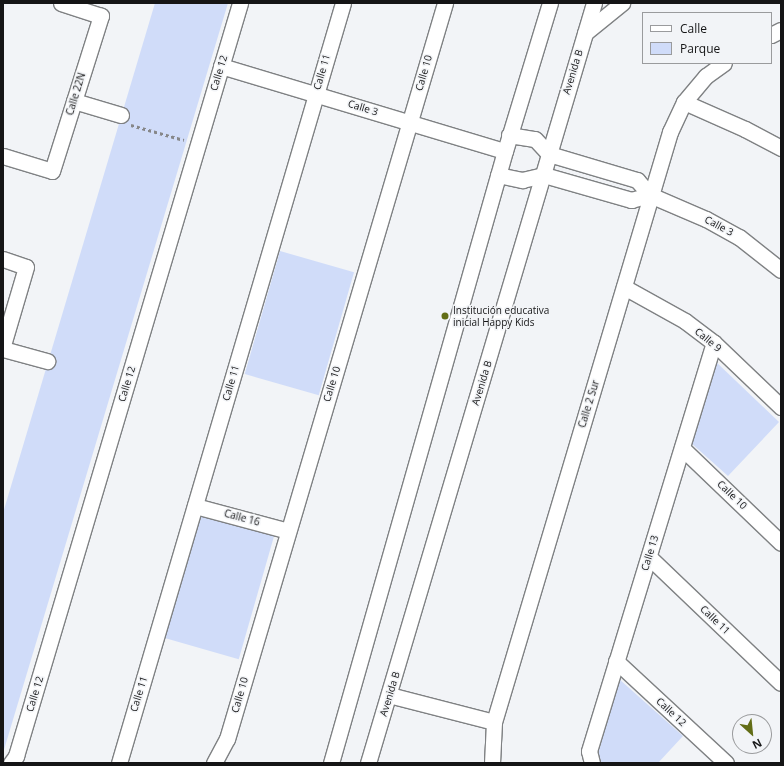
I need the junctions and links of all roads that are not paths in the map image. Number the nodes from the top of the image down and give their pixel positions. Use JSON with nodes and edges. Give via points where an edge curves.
{"nodes":[{"id":1,"x":61,"y":3,"type":"edge"},
{"id":2,"x":240,"y":3,"type":"edge"},
{"id":3,"x":343,"y":3,"type":"edge"},
{"id":4,"x":445,"y":3,"type":"edge"},
{"id":5,"x":550,"y":3,"type":"edge"},
{"id":6,"x":594,"y":3,"type":"edge"},
{"id":7,"x":622,"y":3,"type":"edge"},
{"id":8,"x":781,"y":30,"type":"edge"},
{"id":9,"x":585,"y":33,"type":"junction"},
{"id":10,"x":772,"y":34,"type":"edge"},
{"id":11,"x":723,"y":64,"type":"edge"},
{"id":12,"x":221,"y":66,"type":"junction"},
{"id":13,"x":316,"y":94,"type":"junction"},
{"id":14,"x":74,"y":101,"type":"junction"},
{"id":15,"x":684,"y":102,"type":"junction"},
{"id":16,"x":123,"y":119,"type":"road end"},
{"id":17,"x":410,"y":122,"type":"junction"},
{"id":18,"x":510,"y":135,"type":"junction"},
{"id":19,"x":780,"y":146,"type":"edge"},
{"id":20,"x":505,"y":151,"type":"junction"},
{"id":21,"x":549,"y":154,"type":"junction"},
{"id":22,"x":3,"y":156,"type":"edge"},
{"id":23,"x":498,"y":175,"type":"junction"},
{"id":24,"x":544,"y":175,"type":"junction"},
{"id":25,"x":650,"y":194,"type":"junction"},
{"id":26,"x":3,"y":259,"type":"edge"},
{"id":27,"x":780,"y":268,"type":"edge"},
{"id":28,"x":624,"y":287,"type":"junction"},
{"id":29,"x":714,"y":343,"type":"junction"},
{"id":30,"x":3,"y":345,"type":"edge"},
{"id":31,"x":3,"y":349,"type":"edge"},
{"id":32,"x":47,"y":362,"type":"dead end"},
{"id":33,"x":781,"y":407,"type":"edge"},
{"id":34,"x":682,"y":448,"type":"junction"},
{"id":35,"x":196,"y":506,"type":"junction"},
{"id":36,"x":288,"y":531,"type":"junction"},
{"id":37,"x":781,"y":543,"type":"edge"},
{"id":38,"x":649,"y":557,"type":"junction"},
{"id":39,"x":616,"y":661,"type":"junction"},
{"id":40,"x":781,"y":683,"type":"edge"},
{"id":41,"x":389,"y":695,"type":"junction"},
{"id":42,"x":494,"y":722,"type":"junction"},
{"id":43,"x":11,"y":763,"type":"edge"},
{"id":44,"x":119,"y":763,"type":"edge"},
{"id":45,"x":214,"y":763,"type":"edge"},
{"id":46,"x":331,"y":763,"type":"edge"},
{"id":47,"x":368,"y":763,"type":"edge"},
{"id":48,"x":492,"y":763,"type":"edge"},
{"id":49,"x":592,"y":763,"type":"edge"},
{"id":50,"x":726,"y":763,"type":"edge"}],
"edges":[{"from":1,"to":14,"type":"street","name":"Calle 22N","via":[[101,16]]},
{"from":2,"to":12,"type":"street","name":"Calle 12"},
{"from":3,"to":13,"type":"street","name":"Calle 11"},
{"from":4,"to":17,"type":"street","name":"Calle 10"},
{"from":5,"to":18,"type":"street"},
{"from":6,"to":9,"type":"street","name":"Avenida B"},
{"from":7,"to":9,"type":"street"},
{"from":8,"to":10,"type":"street"},
{"from":9,"to":21,"type":"street","name":"Avenida B"},
{"from":11,"to":15,"type":"street","name":"Calle 2 Sur","via":[[706,76]]},
{"from":12,"to":13,"type":"street","name":"Calle 3"},
{"from":12,"to":43,"type":"street","name":"Calle 12","via":[[19,748]]},
{"from":13,"to":17,"type":"street","name":"Calle 3"},
{"from":13,"to":35,"type":"street","name":"Calle 11"},
{"from":14,"to":16,"type":"street"},
{"from":14,"to":22,"type":"street","name":"Calle 22N","via":[[52,172]]},
{"from":15,"to":19,"type":"street"},
{"from":15,"to":25,"type":"street","name":"Calle 2 Sur","via":[[670,132]]},
{"from":17,"to":20,"type":"street","name":"Calle 3"},
{"from":17,"to":36,"type":"street","name":"Calle 10"},
{"from":18,"to":20,"type":"street"},
{"from":18,"to":21,"type":"street","via":[[535,139]]},
{"from":20,"to":23,"type":"street"},
{"from":21,"to":24,"type":"street","name":"Avenida B"},
{"from":21,"to":25,"type":"street","name":"Calle 3","via":[[637,180]]},
{"from":23,"to":24,"type":"street","via":[[522,180]]},
{"from":23,"to":46,"type":"street"},
{"from":24,"to":25,"type":"street","via":[[631,200]]},
{"from":24,"to":41,"type":"street","name":"Avenida B"},
{"from":25,"to":27,"type":"street","name":"Calle 3","via":[[739,237]]},
{"from":25,"to":28,"type":"street","name":"Calle 2 Sur"},
{"from":26,"to":30,"type":"street","via":[[26,267]]},
{"from":28,"to":29,"type":"street","name":"Calle 9","via":[[685,321]]},
{"from":28,"to":42,"type":"street","name":"Calle 2 Sur"},
{"from":29,"to":33,"type":"street","name":"Calle 9"},
{"from":29,"to":34,"type":"street","name":"Calle 13"},
{"from":31,"to":32,"type":"street"},
{"from":34,"to":37,"type":"street","name":"Calle 10"},
{"from":34,"to":38,"type":"street","name":"Calle 13"},
{"from":35,"to":36,"type":"street","name":"Calle 16"},
{"from":35,"to":44,"type":"street","name":"Calle 11"},
{"from":36,"to":45,"type":"street","name":"Calle 10","via":[[227,739]]},
{"from":38,"to":39,"type":"street","name":"Calle 13"},
{"from":38,"to":40,"type":"street","name":"Calle 11"},
{"from":39,"to":49,"type":"street","name":"Calle 13","via":[[589,751]]},
{"from":39,"to":50,"type":"street","name":"Calle 12"},
{"from":41,"to":42,"type":"street"},
{"from":41,"to":47,"type":"street","name":"Avenida B"},
{"from":42,"to":48,"type":"street","name":"Calle 2 Sur"}]}
